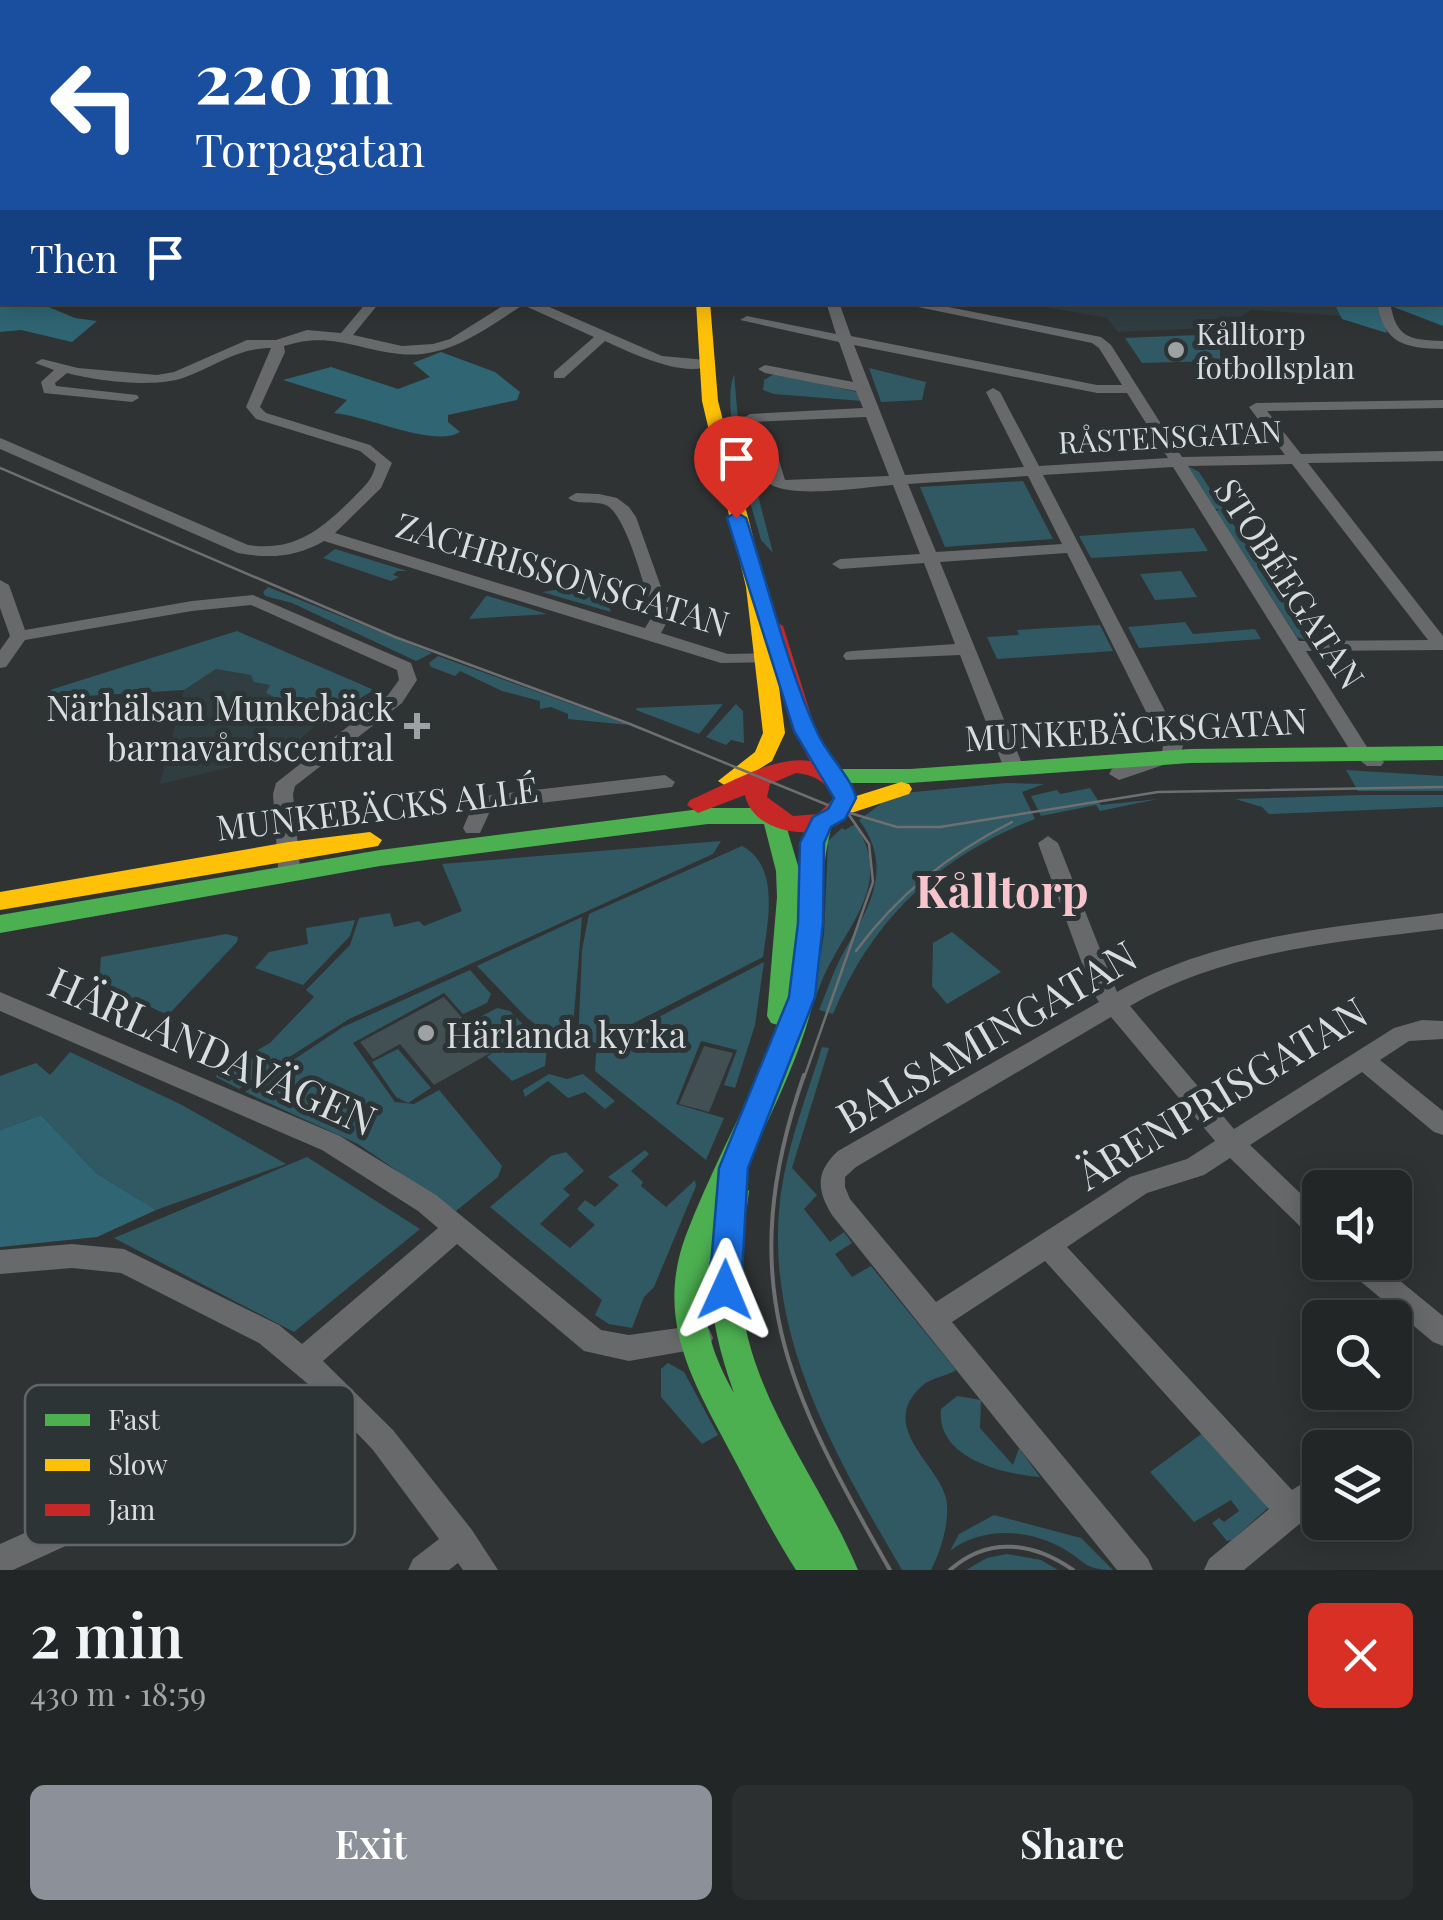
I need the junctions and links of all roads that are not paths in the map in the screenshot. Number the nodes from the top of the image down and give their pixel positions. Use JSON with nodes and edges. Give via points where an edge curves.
{"nodes":[{"id":1,"x":372,"y":305,"type":"edge"},
{"id":2,"x":517,"y":305,"type":"edge"},
{"id":3,"x":529,"y":305,"type":"edge"},
{"id":4,"x":704,"y":305,"type":"edge"},
{"id":5,"x":833,"y":305,"type":"edge"},
{"id":6,"x":915,"y":305,"type":"edge"},
{"id":7,"x":1383,"y":305,"type":"edge"},
{"id":8,"x":747,"y":320,"type":"dead end"},
{"id":9,"x":603,"y":336,"type":"junction"},
{"id":10,"x":345,"y":337,"type":"junction"},
{"id":11,"x":846,"y":338,"type":"junction"},
{"id":12,"x":277,"y":344,"type":"junction"},
{"id":13,"x":1443,"y":345,"type":"edge"},
{"id":14,"x":42,"y":362,"type":"dead end"},
{"id":15,"x":706,"y":364,"type":"junction"},
{"id":16,"x":64,"y":369,"type":"junction"},
{"id":17,"x":765,"y":369,"type":"dead end"},
{"id":18,"x":560,"y":375,"type":"dead end"},
{"id":19,"x":862,"y":388,"type":"junction"},
{"id":20,"x":1130,"y":390,"type":"junction"},
{"id":21,"x":993,"y":392,"type":"dead end"},
{"id":22,"x":132,"y":398,"type":"dead end"},
{"id":23,"x":1443,"y":404,"type":"edge"},
{"id":24,"x":871,"y":412,"type":"junction"},
{"id":25,"x":750,"y":418,"type":"dead end"},
{"id":26,"x":0,"y":443,"type":"edge"},
{"id":27,"x":770,"y":454,"type":"dead end"},
{"id":28,"x":1443,"y":456,"type":"edge"},
{"id":29,"x":1296,"y":458,"type":"junction"},
{"id":30,"x":1174,"y":462,"type":"junction"},
{"id":31,"x":1035,"y":470,"type":"junction"},
{"id":32,"x":900,"y":480,"type":"junction"},
{"id":33,"x":576,"y":498,"type":"dead end"},
{"id":34,"x":326,"y":536,"type":"junction"},
{"id":35,"x":1074,"y":548,"type":"junction"},
{"id":36,"x":930,"y":558,"type":"junction"},
{"id":37,"x":840,"y":564,"type":"dead end"},
{"id":38,"x":0,"y":585,"type":"edge"},
{"id":39,"x":651,"y":634,"type":"junction"},
{"id":40,"x":19,"y":636,"type":"junction"},
{"id":41,"x":1442,"y":645,"type":"edge"},
{"id":42,"x":1294,"y":646,"type":"junction"},
{"id":43,"x":967,"y":648,"type":"junction"},
{"id":44,"x":852,"y":656,"type":"dead end"},
{"id":45,"x":774,"y":658,"type":"junction"},
{"id":46,"x":0,"y":663,"type":"edge"},
{"id":47,"x":1443,"y":753,"type":"edge"},
{"id":48,"x":1171,"y":756,"type":"junction"},
{"id":49,"x":1367,"y":756,"type":"junction"},
{"id":50,"x":1443,"y":762,"type":"edge"},
{"id":51,"x":1014,"y":766,"type":"junction"},
{"id":52,"x":830,"y":774,"type":"junction"},
{"id":53,"x":1119,"y":774,"type":"junction"},
{"id":54,"x":768,"y":775,"type":"junction"},
{"id":55,"x":665,"y":782,"type":"dead end"},
{"id":56,"x":842,"y":808,"type":"junction"},
{"id":57,"x":771,"y":818,"type":"junction"},
{"id":58,"x":615,"y":822,"type":"junction"},
{"id":59,"x":821,"y":822,"type":"junction"},
{"id":60,"x":473,"y":828,"type":"junction"},
{"id":61,"x":1048,"y":843,"type":"dead end"},
{"id":62,"x":782,"y":854,"type":"junction"},
{"id":63,"x":289,"y":861,"type":"junction"},
{"id":64,"x":0,"y":900,"type":"edge"},
{"id":65,"x":1443,"y":921,"type":"edge"},
{"id":66,"x":0,"y":924,"type":"edge"},
{"id":67,"x":0,"y":1001,"type":"edge"},
{"id":68,"x":1114,"y":1004,"type":"junction"},
{"id":69,"x":1443,"y":1030,"type":"edge"},
{"id":70,"x":1361,"y":1058,"type":"junction"},
{"id":71,"x":769,"y":1078,"type":"junction"},
{"id":72,"x":1443,"y":1124,"type":"edge"},
{"id":73,"x":1230,"y":1143,"type":"junction"},
{"id":74,"x":734,"y":1168,"type":"junction"},
{"id":75,"x":1302,"y":1213,"type":"edge"},
{"id":76,"x":458,"y":1228,"type":"junction"},
{"id":77,"x":1049,"y":1246,"type":"junction"},
{"id":78,"x":0,"y":1262,"type":"edge"},
{"id":79,"x":1378,"y":1280,"type":"edge"},
{"id":80,"x":932,"y":1320,"type":"junction"},
{"id":81,"x":730,"y":1333,"type":"junction"},
{"id":82,"x":1443,"y":1334,"type":"edge"},
{"id":83,"x":691,"y":1340,"type":"junction"},
{"id":84,"x":304,"y":1360,"type":"junction"},
{"id":85,"x":331,"y":1385,"type":"edge"},
{"id":86,"x":355,"y":1410,"type":"edge"},
{"id":87,"x":1302,"y":1501,"type":"edge"},
{"id":88,"x":1290,"y":1510,"type":"junction"},
{"id":89,"x":460,"y":1541,"type":"junction"},
{"id":90,"x":35,"y":1545,"type":"edge"},
{"id":91,"x":2,"y":1560,"type":"edge"},
{"id":92,"x":803,"y":1565,"type":"edge"},
{"id":93,"x":424,"y":1570,"type":"edge"},
{"id":94,"x":482,"y":1570,"type":"edge"},
{"id":95,"x":840,"y":1570,"type":"edge"},
{"id":96,"x":1137,"y":1570,"type":"edge"},
{"id":97,"x":1220,"y":1570,"type":"edge"}],
"edges":[{"from":1,"to":10,"type":"street"},
{"from":2,"to":10,"type":"street","via":[[446,346],[402,350]]},
{"from":3,"to":9,"type":"street"},
{"from":4,"to":15,"type":"street"},
{"from":5,"to":11,"type":"street"},
{"from":6,"to":20,"type":"street","name":"STOBÉEGATAN","via":[[1091,339],[1104,345]]},
{"from":7,"to":13,"type":"street","via":[[1386,322],[1408,340]]},
{"from":8,"to":11,"type":"street"},
{"from":9,"to":15,"type":"street","via":[[659,360]]},
{"from":9,"to":18,"type":"street"},
{"from":10,"to":12,"type":"street","via":[[307,334]]},
{"from":11,"to":19,"type":"street"},
{"from":11,"to":20,"type":"street"},
{"from":12,"to":16,"type":"street","via":[[247,344],[170,378]]},
{"from":12,"to":34,"type":"street","via":[[253,407],[262,416],[365,448],[384,464],[382,477]]},
{"from":14,"to":16,"type":"street"},
{"from":15,"to":45,"type":"street","via":[[740,534]]},
{"from":16,"to":22,"type":"street","via":[[48,390]]},
{"from":17,"to":19,"type":"street"},
{"from":19,"to":24,"type":"street"},
{"from":20,"to":30,"type":"street","name":"STOBÉEGATAN"},
{"from":21,"to":31,"type":"street"},
{"from":23,"to":29,"type":"street","via":[[1256,407]]},
{"from":24,"to":25,"type":"street"},
{"from":24,"to":32,"type":"street"},
{"from":26,"to":34,"type":"street","via":[[244,550],[284,552]]},
{"from":27,"to":32,"type":"street","name":"RÅSTENSGATAN","via":[[778,484]]},
{"from":28,"to":29,"type":"street","name":"RÅSTENSGATAN"},
{"from":29,"to":30,"type":"street","name":"RÅSTENSGATAN"},
{"from":29,"to":41,"type":"street"},
{"from":30,"to":31,"type":"street","name":"RÅSTENSGATAN"},
{"from":30,"to":42,"type":"street","name":"STOBÉEGATAN"},
{"from":31,"to":32,"type":"street","name":"RÅSTENSGATAN"},
{"from":31,"to":35,"type":"street"},
{"from":32,"to":36,"type":"street"},
{"from":33,"to":39,"type":"street","via":[[615,502],[628,517],[662,615]]},
{"from":34,"to":39,"type":"street","name":"ZACHRISSONSGATAN"},
{"from":35,"to":36,"type":"street"},
{"from":35,"to":48,"type":"street","via":[[1171,741]]},
{"from":36,"to":37,"type":"street"},
{"from":36,"to":43,"type":"street"},
{"from":38,"to":40,"type":"street"},
{"from":39,"to":45,"type":"street","name":"ZACHRISSONSGATAN","via":[[727,659]]},
{"from":40,"to":46,"type":"street"},
{"from":40,"to":63,"type":"street","via":[[253,600],[406,666],[408,680],[395,699],[286,783]]},
{"from":41,"to":42,"type":"street"},
{"from":42,"to":49,"type":"street","name":"STOBÉEGATAN"},
{"from":43,"to":44,"type":"street"},
{"from":43,"to":51,"type":"street"},
{"from":45,"to":52,"type":"street"},
{"from":45,"to":54,"type":"street","via":[[789,746]]},
{"from":45,"to":58,"type":"street","via":[[774,738],[762,758],[706,792]]},
{"from":47,"to":49,"type":"street","name":"MUNKEBÄCKSGATAN"},
{"from":48,"to":49,"type":"street","name":"MUNKEBÄCKSGATAN"},
{"from":48,"to":51,"type":"street","name":"MUNKEBÄCKSGATAN"},
{"from":48,"to":53,"type":"street"},
{"from":49,"to":50,"type":"street","name":"MUNKEBÄCKSGATAN"},
{"from":49,"to":53,"type":"street","name":"MUNKEBÄCKSGATAN"},
{"from":51,"to":52,"type":"street","name":"MUNKEBÄCKSGATAN","via":[[891,778]]},
{"from":52,"to":54,"type":"street","via":[[802,766]]},
{"from":52,"to":56,"type":"street","via":[[844,792]]},
{"from":53,"to":56,"type":"street","name":"MUNKEBÄCKSGATAN","via":[[897,789]]},
{"from":54,"to":57,"type":"street","via":[[755,798]]},
{"from":54,"to":58,"type":"street","name":"MUNKEBÄCKS ALLÉ","via":[[693,806]]},
{"from":55,"to":60,"type":"street","via":[[483,803]]},
{"from":56,"to":59,"type":"street"},
{"from":57,"to":58,"type":"street","name":"MUNKEBÄCKS ALLÉ","via":[[719,813]]},
{"from":57,"to":59,"type":"street","via":[[793,825]]},
{"from":57,"to":62,"type":"street"},
{"from":58,"to":60,"type":"street","name":"MUNKEBÄCKS ALLÉ"},
{"from":58,"to":62,"type":"street","name":"MUNKEBÄCKS ALLÉ","via":[[750,825]]},
{"from":58,"to":63,"type":"street","name":"MUNKEBÄCKS ALLÉ","via":[[460,846]]},
{"from":59,"to":71,"type":"street","via":[[812,843],[802,997]]},
{"from":60,"to":63,"type":"street","name":"MUNKEBÄCKS ALLÉ"},
{"from":61,"to":68,"type":"street"},
{"from":62,"to":71,"type":"street","via":[[788,929]]},
{"from":63,"to":64,"type":"street","name":"MUNKEBÄCKS ALLÉ"},
{"from":63,"to":66,"type":"street","name":"MUNKEBÄCKS ALLÉ"},
{"from":65,"to":68,"type":"street","name":"BALSAMINGATAN","via":[[1254,948],[1190,968]]},
{"from":67,"to":76,"type":"street","name":"HÄRLANDAVÄGEN","via":[[331,1143]]},
{"from":68,"to":73,"type":"street"},
{"from":68,"to":80,"type":"street","name":"BALSAMINGATAN","via":[[847,1159],[831,1175],[841,1208]]},
{"from":69,"to":70,"type":"street","name":"ÄRENPRISGATAN","via":[[1409,1031]]},
{"from":70,"to":72,"type":"street"},
{"from":70,"to":73,"type":"street","name":"ÄRENPRISGATAN"},
{"from":71,"to":74,"type":"street"},
{"from":73,"to":75,"type":"street"},
{"from":73,"to":77,"type":"street","name":"ÄRENPRISGATAN","via":[[1174,1177],[1140,1185]]},
{"from":74,"to":81,"type":"street","via":[[725,1262]]},
{"from":74,"to":83,"type":"street","via":[[694,1258],[686,1297]]},
{"from":76,"to":83,"type":"street","name":"HÄRLANDAVÄGEN","via":[[594,1342],[629,1348]]},
{"from":76,"to":84,"type":"street"},
{"from":77,"to":80,"type":"street","name":"ÄRENPRISGATAN"},
{"from":77,"to":88,"type":"street"},
{"from":78,"to":84,"type":"street","via":[[72,1256],[124,1262],[269,1334]]},
{"from":79,"to":82,"type":"street"},
{"from":80,"to":96,"type":"street","name":"BALSAMINGATAN"},
{"from":81,"to":83,"type":"street","name":"HÄRLANDAVÄGEN"},
{"from":81,"to":95,"type":"street","via":[[744,1388]]},
{"from":83,"to":92,"type":"street"},
{"from":84,"to":85,"type":"street"},
{"from":86,"to":89,"type":"street"},
{"from":87,"to":88,"type":"street"},
{"from":88,"to":97,"type":"street"},
{"from":89,"to":93,"type":"street"},
{"from":89,"to":94,"type":"street"},
{"from":90,"to":91,"type":"street"}]}
